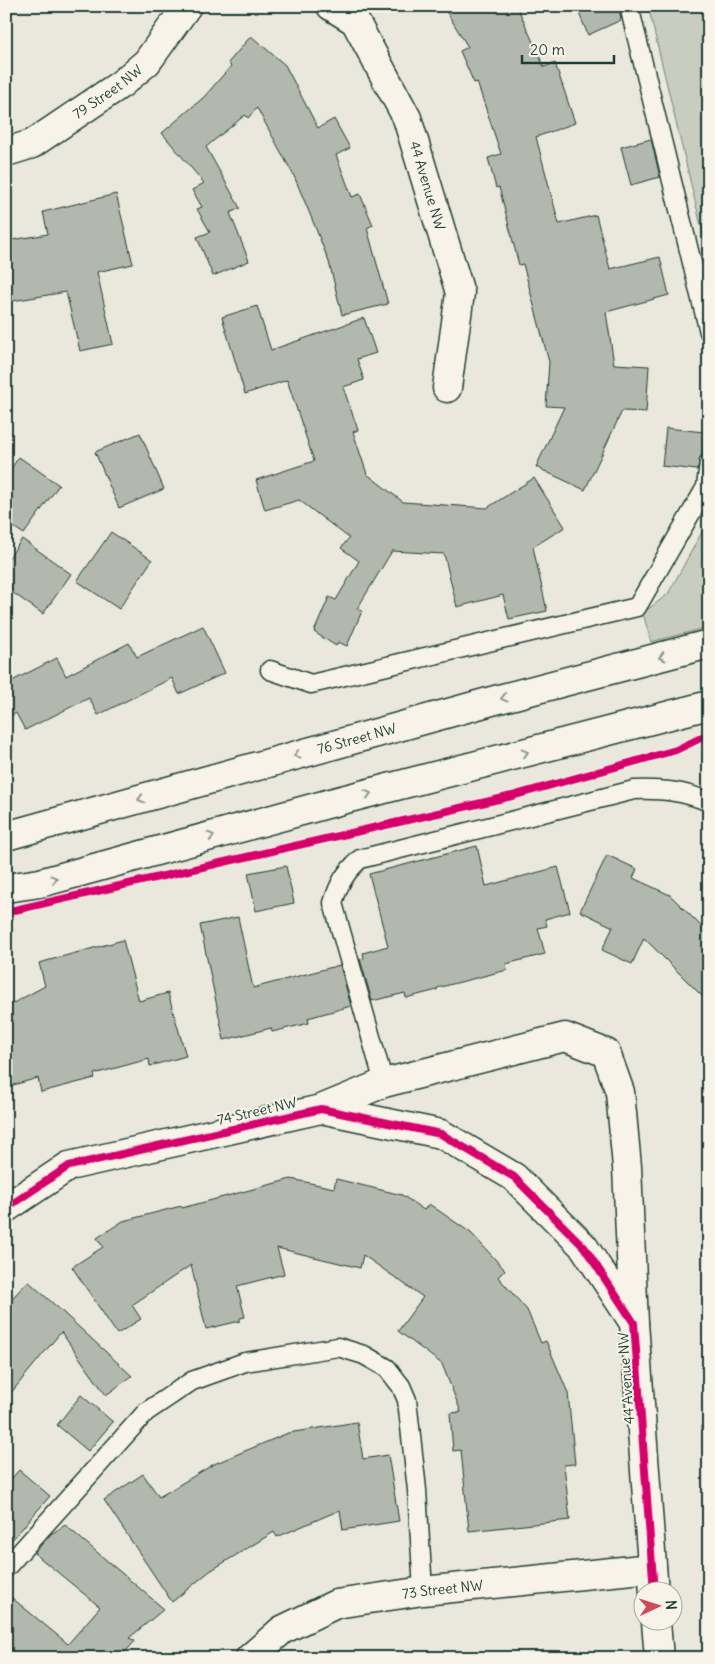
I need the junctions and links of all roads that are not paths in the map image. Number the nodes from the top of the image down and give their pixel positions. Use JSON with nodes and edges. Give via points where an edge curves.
{"nodes":[{"id":1,"x":187,"y":6,"type":"edge"},
{"id":2,"x":331,"y":6,"type":"edge"},
{"id":3,"x":629,"y":6,"type":"edge"},
{"id":4,"x":6,"y":152,"type":"edge"},
{"id":5,"x":709,"y":332,"type":"edge"},
{"id":6,"x":447,"y":388,"type":"dead end"},
{"id":7,"x":709,"y":462,"type":"edge"},
{"id":8,"x":709,"y":644,"type":"edge"},
{"id":9,"x":270,"y":670,"type":"dead end"},
{"id":10,"x":709,"y":705,"type":"edge"},
{"id":11,"x":709,"y":802,"type":"edge"},
{"id":12,"x":6,"y":836,"type":"edge"},
{"id":13,"x":6,"y":888,"type":"edge"},
{"id":14,"x":606,"y":1054,"type":"joint"},
{"id":15,"x":384,"y":1083,"type":"junction"},
{"id":16,"x":321,"y":1109,"type":"junction"},
{"id":17,"x":514,"y":1177,"type":"joint"},
{"id":18,"x":6,"y":1208,"type":"edge"},
{"id":19,"x":634,"y":1323,"type":"junction"},
{"id":20,"x":6,"y":1568,"type":"edge"},
{"id":21,"x":653,"y":1580,"type":"edge"},
{"id":22,"x":423,"y":1591,"type":"junction"},
{"id":23,"x":657,"y":1632,"type":"edge"},
{"id":24,"x":250,"y":1658,"type":"edge"},
{"id":25,"x":659,"y":1658,"type":"edge"}],
"edges":[{"from":1,"to":4,"type":"street","name":"79 Street NW","via":[[146,62],[121,84],[32,144]]},
{"from":2,"to":6,"type":"street","name":"44 Avenue NW","via":[[355,21],[407,118],[413,136],[460,293]]},
{"from":3,"to":5,"type":"lane"},
{"from":7,"to":9,"type":"lane","via":[[706,486],[637,607],[311,684]]},
{"from":8,"to":12,"type":"street","name":"76 Street NW","one_way":true,"via":[[498,699]]},
{"from":13,"to":10,"type":"street","one_way":true,"via":[[40,882]]},
{"from":11,"to":15,"type":"lane","via":[[665,789],[634,790],[360,859],[346,871],[333,903]]},
{"from":14,"to":15,"type":"street","name":"74 Street NW","via":[[565,1037]]},
{"from":14,"to":19,"type":"street","name":"44 Avenue NW","via":[[620,1092]]},
{"from":15,"to":16,"type":"street","name":"74 Street NW"},
{"from":16,"to":17,"type":"street","name":"74 Street NW","via":[[441,1134]]},
{"from":16,"to":18,"type":"street","name":"74 Street NW","via":[[68,1166]]},
{"from":17,"to":19,"type":"street","name":"44 Avenue NW","via":[[584,1247]]},
{"from":19,"to":21,"type":"street","name":"44 Avenue NW"},
{"from":20,"to":22,"type":"lane","via":[[146,1412],[192,1381],[245,1362],[338,1347],[364,1355],[387,1368],[407,1400]]},
{"from":21,"to":22,"type":"street","name":"73 Street NW"},
{"from":22,"to":24,"type":"street","name":"73 Street NW","via":[[336,1604],[282,1630]]},
{"from":23,"to":25,"type":"street"}]}
